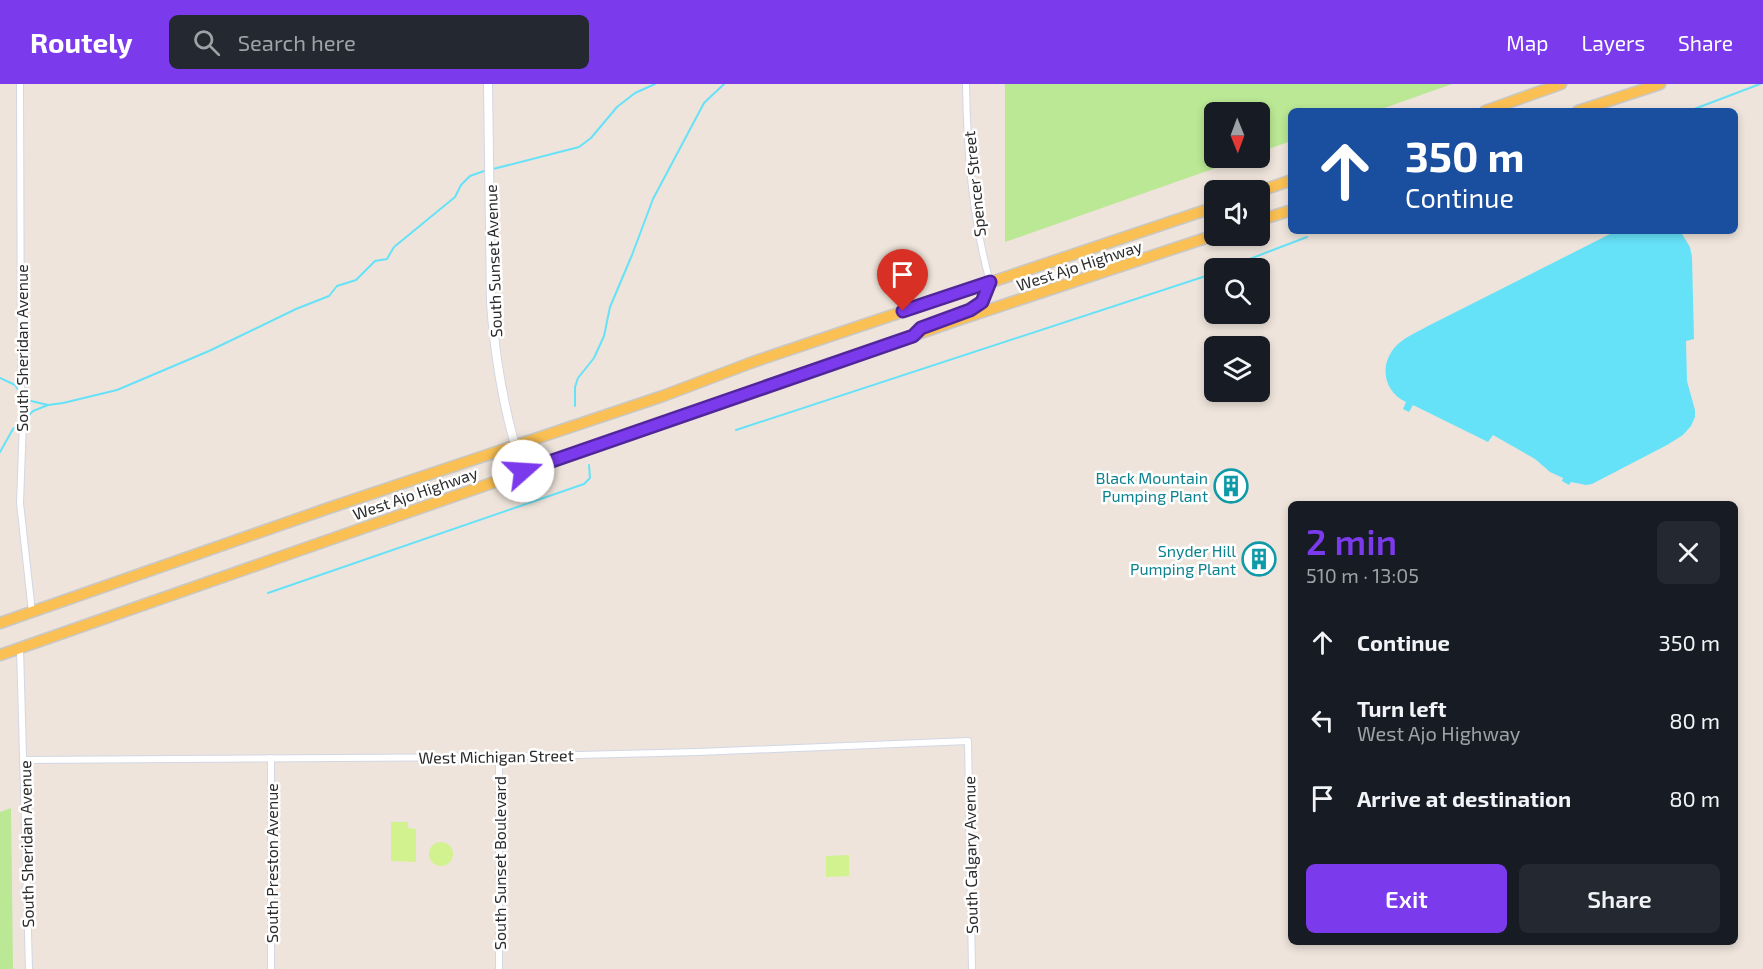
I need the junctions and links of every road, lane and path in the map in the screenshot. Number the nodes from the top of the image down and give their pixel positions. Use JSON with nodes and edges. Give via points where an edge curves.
{"nodes":[{"id":1,"x":20,"y":84,"type":"edge"},
{"id":2,"x":488,"y":84,"type":"edge"},
{"id":3,"x":966,"y":84,"type":"edge"},
{"id":4,"x":1561,"y":84,"type":"edge"},
{"id":5,"x":1660,"y":84,"type":"edge"},
{"id":6,"x":1493,"y":108,"type":"edge"},
{"id":7,"x":1587,"y":108,"type":"edge"},
{"id":8,"x":1288,"y":181,"type":"edge"},
{"id":9,"x":1270,"y":188,"type":"edge"},
{"id":10,"x":1204,"y":211,"type":"edge"},
{"id":11,"x":1288,"y":211,"type":"edge"},
{"id":12,"x":1270,"y":217,"type":"edge"},
{"id":13,"x":1204,"y":239,"type":"edge"},
{"id":14,"x":990,"y":282,"type":"junction"},
{"id":15,"x":913,"y":336,"type":"junction"},
{"id":16,"x":514,"y":445,"type":"junction"},
{"id":17,"x":523,"y":471,"type":"junction"},
{"id":18,"x":32,"y":612,"type":"junction"},
{"id":19,"x":0,"y":623,"type":"edge"},
{"id":20,"x":20,"y":648,"type":"junction"},
{"id":21,"x":0,"y":655,"type":"edge"},
{"id":22,"x":968,"y":741,"type":"joint"},
{"id":23,"x":499,"y":757,"type":"junction"},
{"id":24,"x":271,"y":758,"type":"junction"},
{"id":25,"x":24,"y":760,"type":"junction"},
{"id":26,"x":29,"y":969,"type":"edge"},
{"id":27,"x":271,"y":969,"type":"edge"},
{"id":28,"x":499,"y":969,"type":"edge"},
{"id":29,"x":972,"y":969,"type":"edge"}],
"edges":[{"from":1,"to":18,"type":"street","name":"South Sheridan Avenue","via":[[20,503]]},
{"from":2,"to":16,"type":"street","name":"South Sunset Avenue","via":[[493,332]]},
{"from":3,"to":14,"type":"street","name":"Spencer Street","via":[[971,192]]},
{"from":4,"to":6,"type":"main road"},
{"from":5,"to":7,"type":"main road"},
{"from":8,"to":9,"type":"main road"},
{"from":10,"to":14,"type":"main road","name":"West Ajo Highway"},
{"from":11,"to":12,"type":"main road"},
{"from":13,"to":15,"type":"main road","name":"West Ajo Highway"},
{"from":14,"to":15,"type":"main road","via":[[982,302],[921,328]]},
{"from":14,"to":16,"type":"main road","name":"West Ajo Highway"},
{"from":15,"to":17,"type":"main road","name":"West Ajo Highway"},
{"from":16,"to":17,"type":"street","name":"South Sunset Avenue"},
{"from":16,"to":18,"type":"main road","name":"West Ajo Highway"},
{"from":17,"to":20,"type":"main road","name":"West Ajo Highway"},
{"from":18,"to":19,"type":"main road","name":"West Ajo Highway"},
{"from":20,"to":21,"type":"main road","name":"West Ajo Highway"},
{"from":20,"to":25,"type":"street","name":"South Sheridan Avenue"},
{"from":22,"to":23,"type":"street","name":"West Michigan Street"},
{"from":22,"to":29,"type":"street","name":"South Calgary Avenue"},
{"from":23,"to":24,"type":"street","name":"West Michigan Street"},
{"from":23,"to":28,"type":"street","name":"South Sunset Boulevard"},
{"from":24,"to":25,"type":"street","name":"West Michigan Street"},
{"from":24,"to":27,"type":"street","name":"South Preston Avenue"},
{"from":25,"to":26,"type":"street","name":"South Sheridan Avenue"}]}
